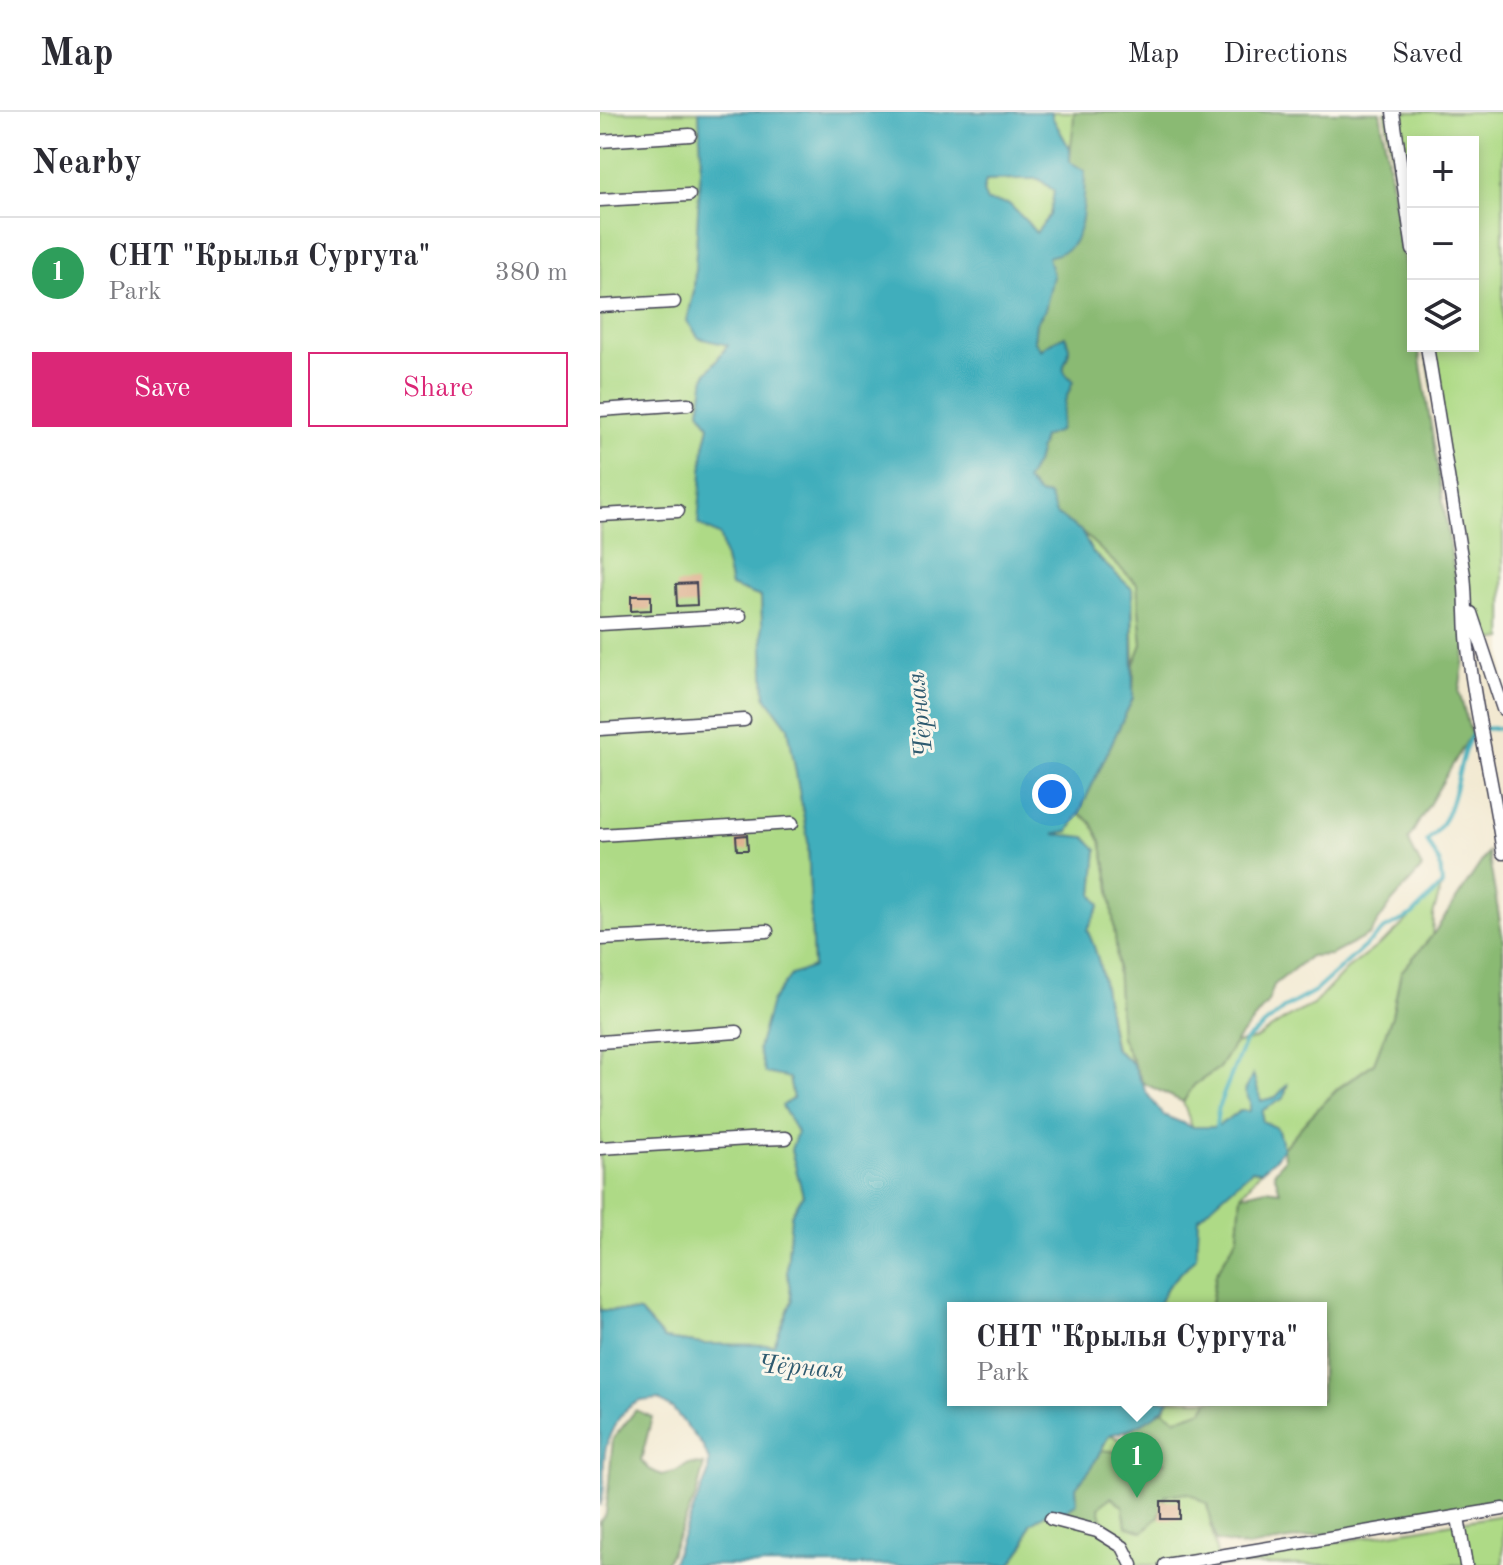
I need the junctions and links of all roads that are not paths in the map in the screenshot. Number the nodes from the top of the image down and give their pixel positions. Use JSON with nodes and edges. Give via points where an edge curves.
{"nodes":[{"id":1,"x":1393,"y":112,"type":"edge"},
{"id":2,"x":690,"y":135,"type":"dead end"},
{"id":3,"x":600,"y":141,"type":"edge"},
{"id":4,"x":689,"y":195,"type":"dead end"},
{"id":5,"x":600,"y":200,"type":"edge"},
{"id":6,"x":1407,"y":209,"type":"edge"},
{"id":7,"x":674,"y":302,"type":"dead end"},
{"id":8,"x":600,"y":306,"type":"edge"},
{"id":9,"x":1428,"y":352,"type":"edge"},
{"id":10,"x":688,"y":404,"type":"dead end"},
{"id":11,"x":600,"y":410,"type":"edge"},
{"id":12,"x":678,"y":511,"type":"dead end"},
{"id":13,"x":600,"y":515,"type":"edge"},
{"id":14,"x":1467,"y":599,"type":"junction"},
{"id":15,"x":740,"y":616,"type":"dead end"},
{"id":16,"x":600,"y":624,"type":"edge"},
{"id":17,"x":1503,"y":709,"type":"edge"},
{"id":18,"x":744,"y":720,"type":"dead end"},
{"id":19,"x":600,"y":729,"type":"edge"},
{"id":20,"x":792,"y":823,"type":"dead end"},
{"id":21,"x":600,"y":835,"type":"edge"},
{"id":22,"x":1503,"y":853,"type":"edge"},
{"id":23,"x":767,"y":931,"type":"dead end"},
{"id":24,"x":600,"y":939,"type":"edge"},
{"id":25,"x":737,"y":1032,"type":"dead end"},
{"id":26,"x":600,"y":1042,"type":"edge"},
{"id":27,"x":786,"y":1138,"type":"dead end"},
{"id":28,"x":600,"y":1148,"type":"edge"},
{"id":29,"x":1503,"y":1509,"type":"edge"},
{"id":30,"x":1458,"y":1517,"type":"junction"},
{"id":31,"x":1051,"y":1519,"type":"dead end"},
{"id":32,"x":1132,"y":1565,"type":"edge"},
{"id":33,"x":1165,"y":1565,"type":"edge"},
{"id":34,"x":1466,"y":1565,"type":"edge"}],
"edges":[{"from":1,"to":6,"type":"street"},
{"from":2,"to":3,"type":"street"},
{"from":4,"to":5,"type":"street"},
{"from":7,"to":8,"type":"street"},
{"from":9,"to":14,"type":"street"},
{"from":10,"to":11,"type":"street"},
{"from":12,"to":13,"type":"street"},
{"from":14,"to":17,"type":"street"},
{"from":14,"to":22,"type":"street","via":[[1476,708]]},
{"from":15,"to":16,"type":"street"},
{"from":18,"to":19,"type":"street"},
{"from":20,"to":21,"type":"street"},
{"from":23,"to":24,"type":"street"},
{"from":25,"to":26,"type":"street"},
{"from":27,"to":28,"type":"street"},
{"from":29,"to":30,"type":"street"},
{"from":30,"to":33,"type":"street"},
{"from":30,"to":34,"type":"street"},
{"from":31,"to":32,"type":"street","via":[[1097,1531],[1123,1547]]}]}
